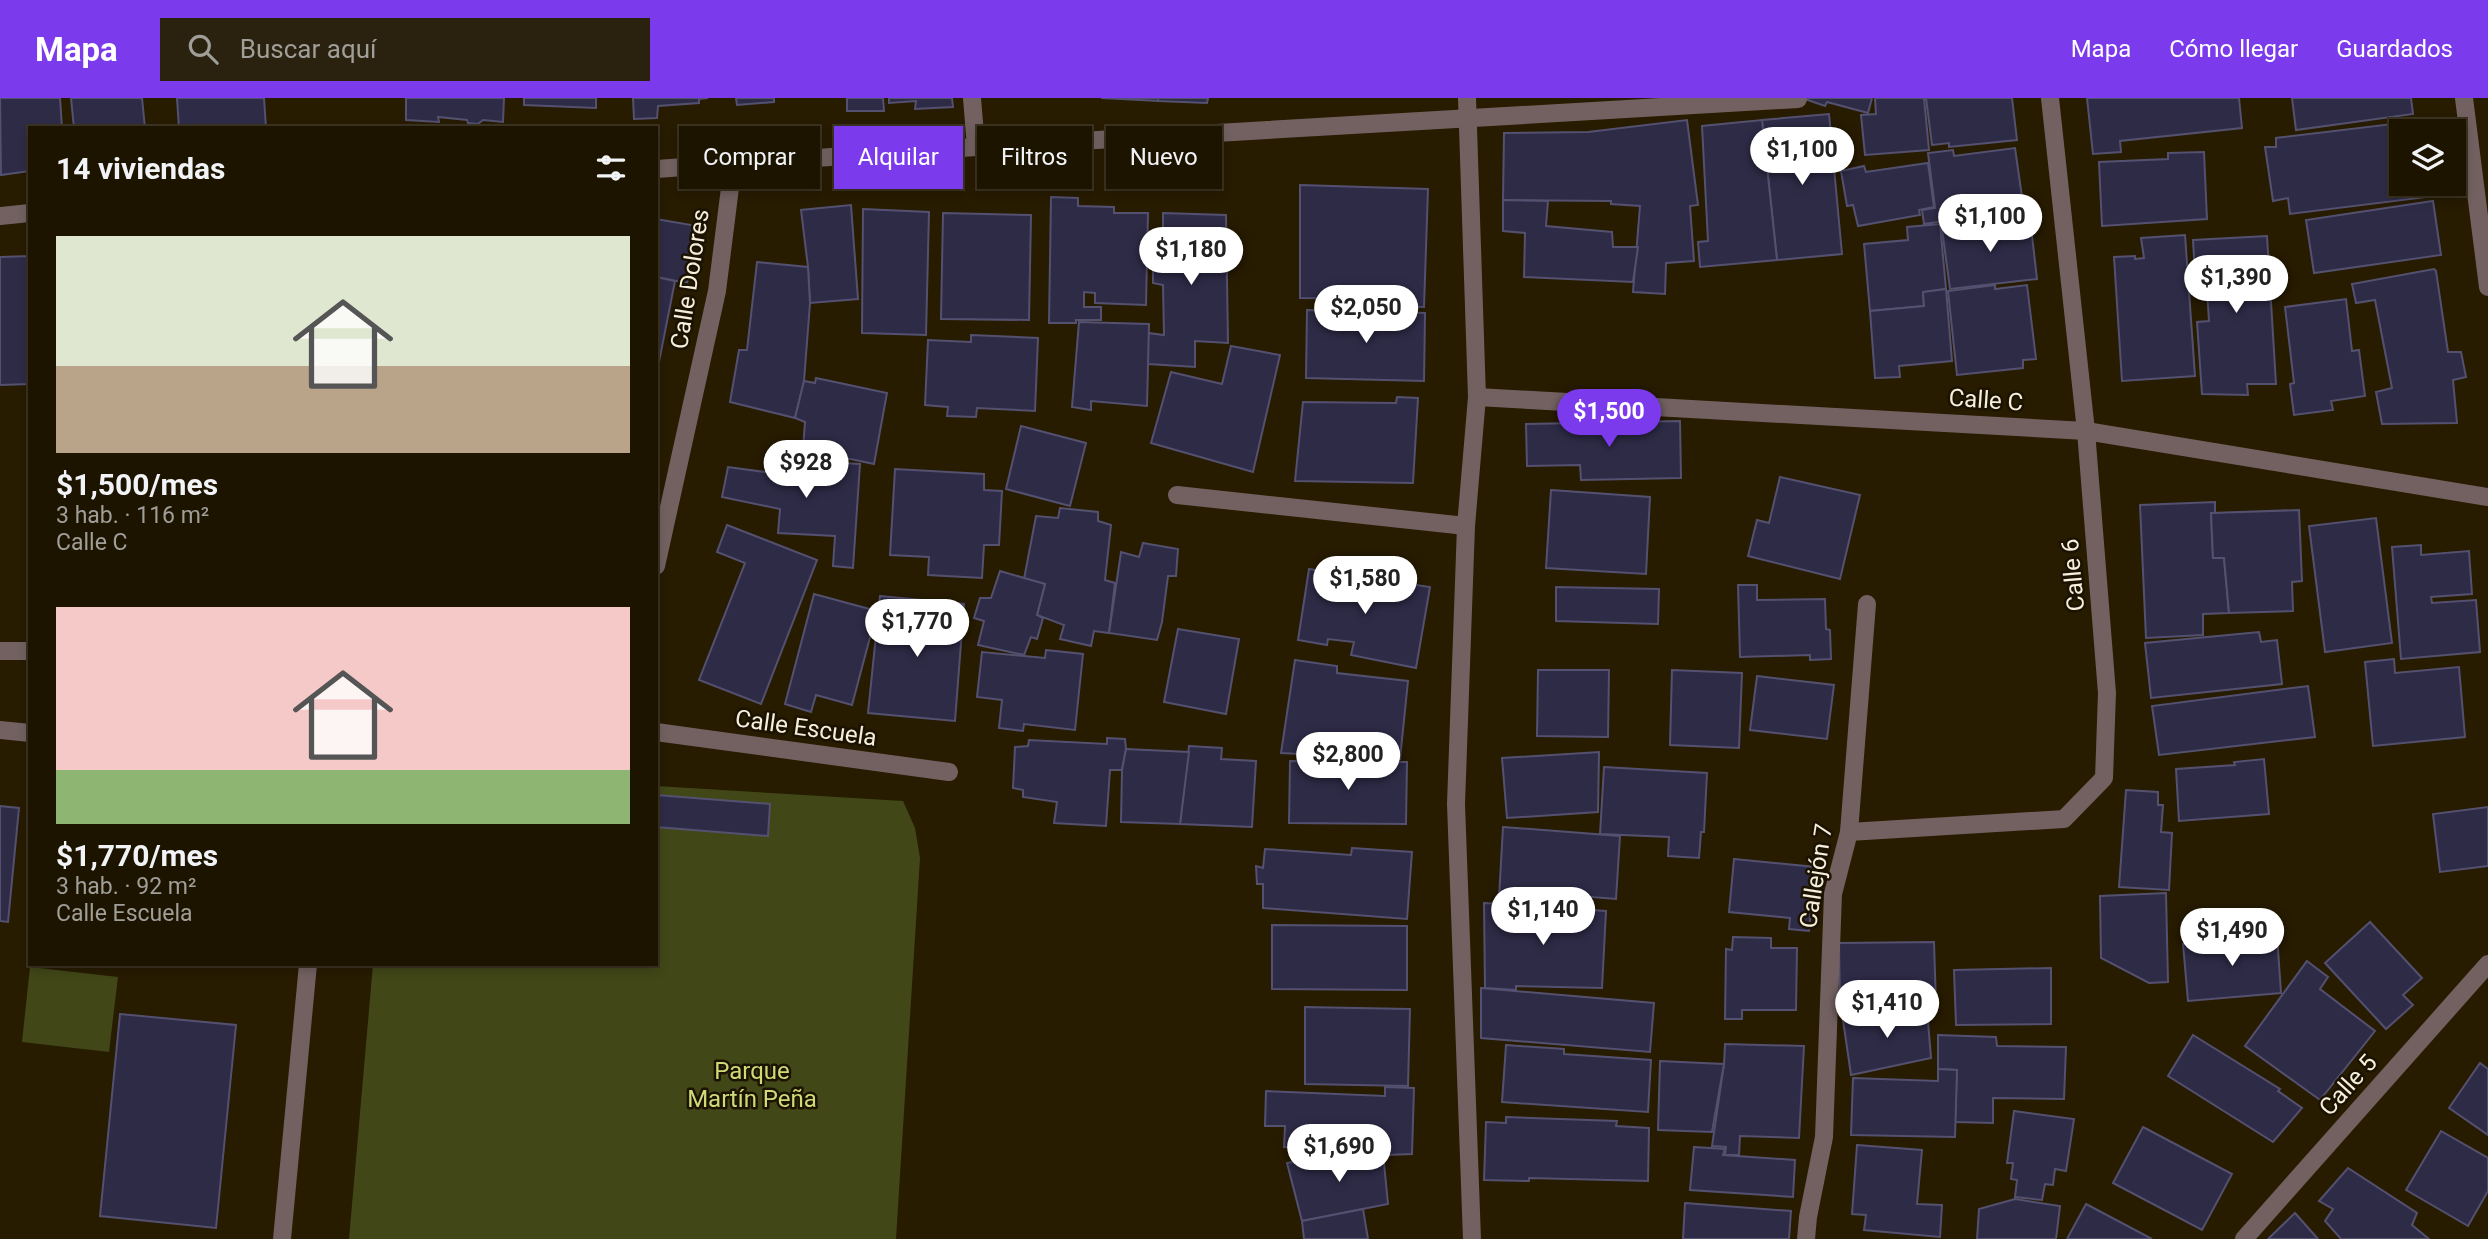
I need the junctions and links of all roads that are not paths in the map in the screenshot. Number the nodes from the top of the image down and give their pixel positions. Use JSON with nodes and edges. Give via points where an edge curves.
{"nodes":[{"id":1,"x":972,"y":98,"type":"edge"},
{"id":2,"x":1467,"y":98,"type":"edge"},
{"id":3,"x":2050,"y":98,"type":"edge"},
{"id":4,"x":2464,"y":98,"type":"edge"},
{"id":5,"x":1798,"y":99,"type":"edge"},
{"id":6,"x":1467,"y":120,"type":"junction"},
{"id":7,"x":976,"y":147,"type":"junction"},
{"id":8,"x":820,"y":158,"type":"edge"},
{"id":9,"x":679,"y":168,"type":"edge"},
{"id":10,"x":658,"y":169,"type":"edge"},
{"id":11,"x":730,"y":189,"type":"edge"},
{"id":12,"x":28,"y":214,"type":"edge"},
{"id":13,"x":0,"y":216,"type":"edge"},
{"id":14,"x":2488,"y":287,"type":"edge"},
{"id":15,"x":1476,"y":397,"type":"junction"},
{"id":16,"x":2086,"y":431,"type":"junction"},
{"id":17,"x":1177,"y":495,"type":"dead end"},
{"id":18,"x":2488,"y":497,"type":"edge"},
{"id":19,"x":1466,"y":526,"type":"junction"},
{"id":20,"x":658,"y":557,"type":"edge"},
{"id":21,"x":1867,"y":604,"type":"dead end"},
{"id":22,"x":0,"y":651,"type":"edge"},
{"id":23,"x":28,"y":651,"type":"edge"},
{"id":24,"x":0,"y":730,"type":"edge"},
{"id":25,"x":658,"y":732,"type":"edge"},
{"id":26,"x":28,"y":733,"type":"edge"},
{"id":27,"x":949,"y":772,"type":"dead end"},
{"id":28,"x":1849,"y":832,"type":"junction"},
{"id":29,"x":2488,"y":964,"type":"edge"},
{"id":30,"x":308,"y":966,"type":"edge"},
{"id":31,"x":282,"y":1239,"type":"edge"},
{"id":32,"x":1472,"y":1239,"type":"edge"},
{"id":33,"x":1806,"y":1239,"type":"edge"},
{"id":34,"x":2244,"y":1239,"type":"edge"}],
"edges":[{"from":1,"to":7,"type":"street"},
{"from":2,"to":6,"type":"street"},
{"from":3,"to":16,"type":"street","name":"Calle 6"},
{"from":4,"to":14,"type":"street"},
{"from":5,"to":6,"type":"street"},
{"from":6,"to":7,"type":"street"},
{"from":6,"to":15,"type":"street"},
{"from":7,"to":8,"type":"street"},
{"from":9,"to":10,"type":"street"},
{"from":11,"to":20,"type":"street","name":"Calle Dolores","via":[[717,291]]},
{"from":12,"to":13,"type":"street"},
{"from":15,"to":16,"type":"street","name":"Calle C"},
{"from":15,"to":19,"type":"street"},
{"from":16,"to":18,"type":"street","name":"Calle C"},
{"from":16,"to":28,"type":"street","name":"Calle 6","via":[[2106,692],[2104,778],[2064,820]]},
{"from":17,"to":19,"type":"street"},
{"from":19,"to":32,"type":"street","via":[[1456,804]]},
{"from":21,"to":28,"type":"street","name":"Callejón 7"},
{"from":22,"to":23,"type":"street"},
{"from":24,"to":26,"type":"street"},
{"from":25,"to":27,"type":"street","name":"Calle Escuela"},
{"from":28,"to":33,"type":"street","name":"Callejón 7","via":[[1833,894],[1824,1136]]},
{"from":29,"to":34,"type":"street","name":"Calle 5"},
{"from":30,"to":31,"type":"street"}]}
